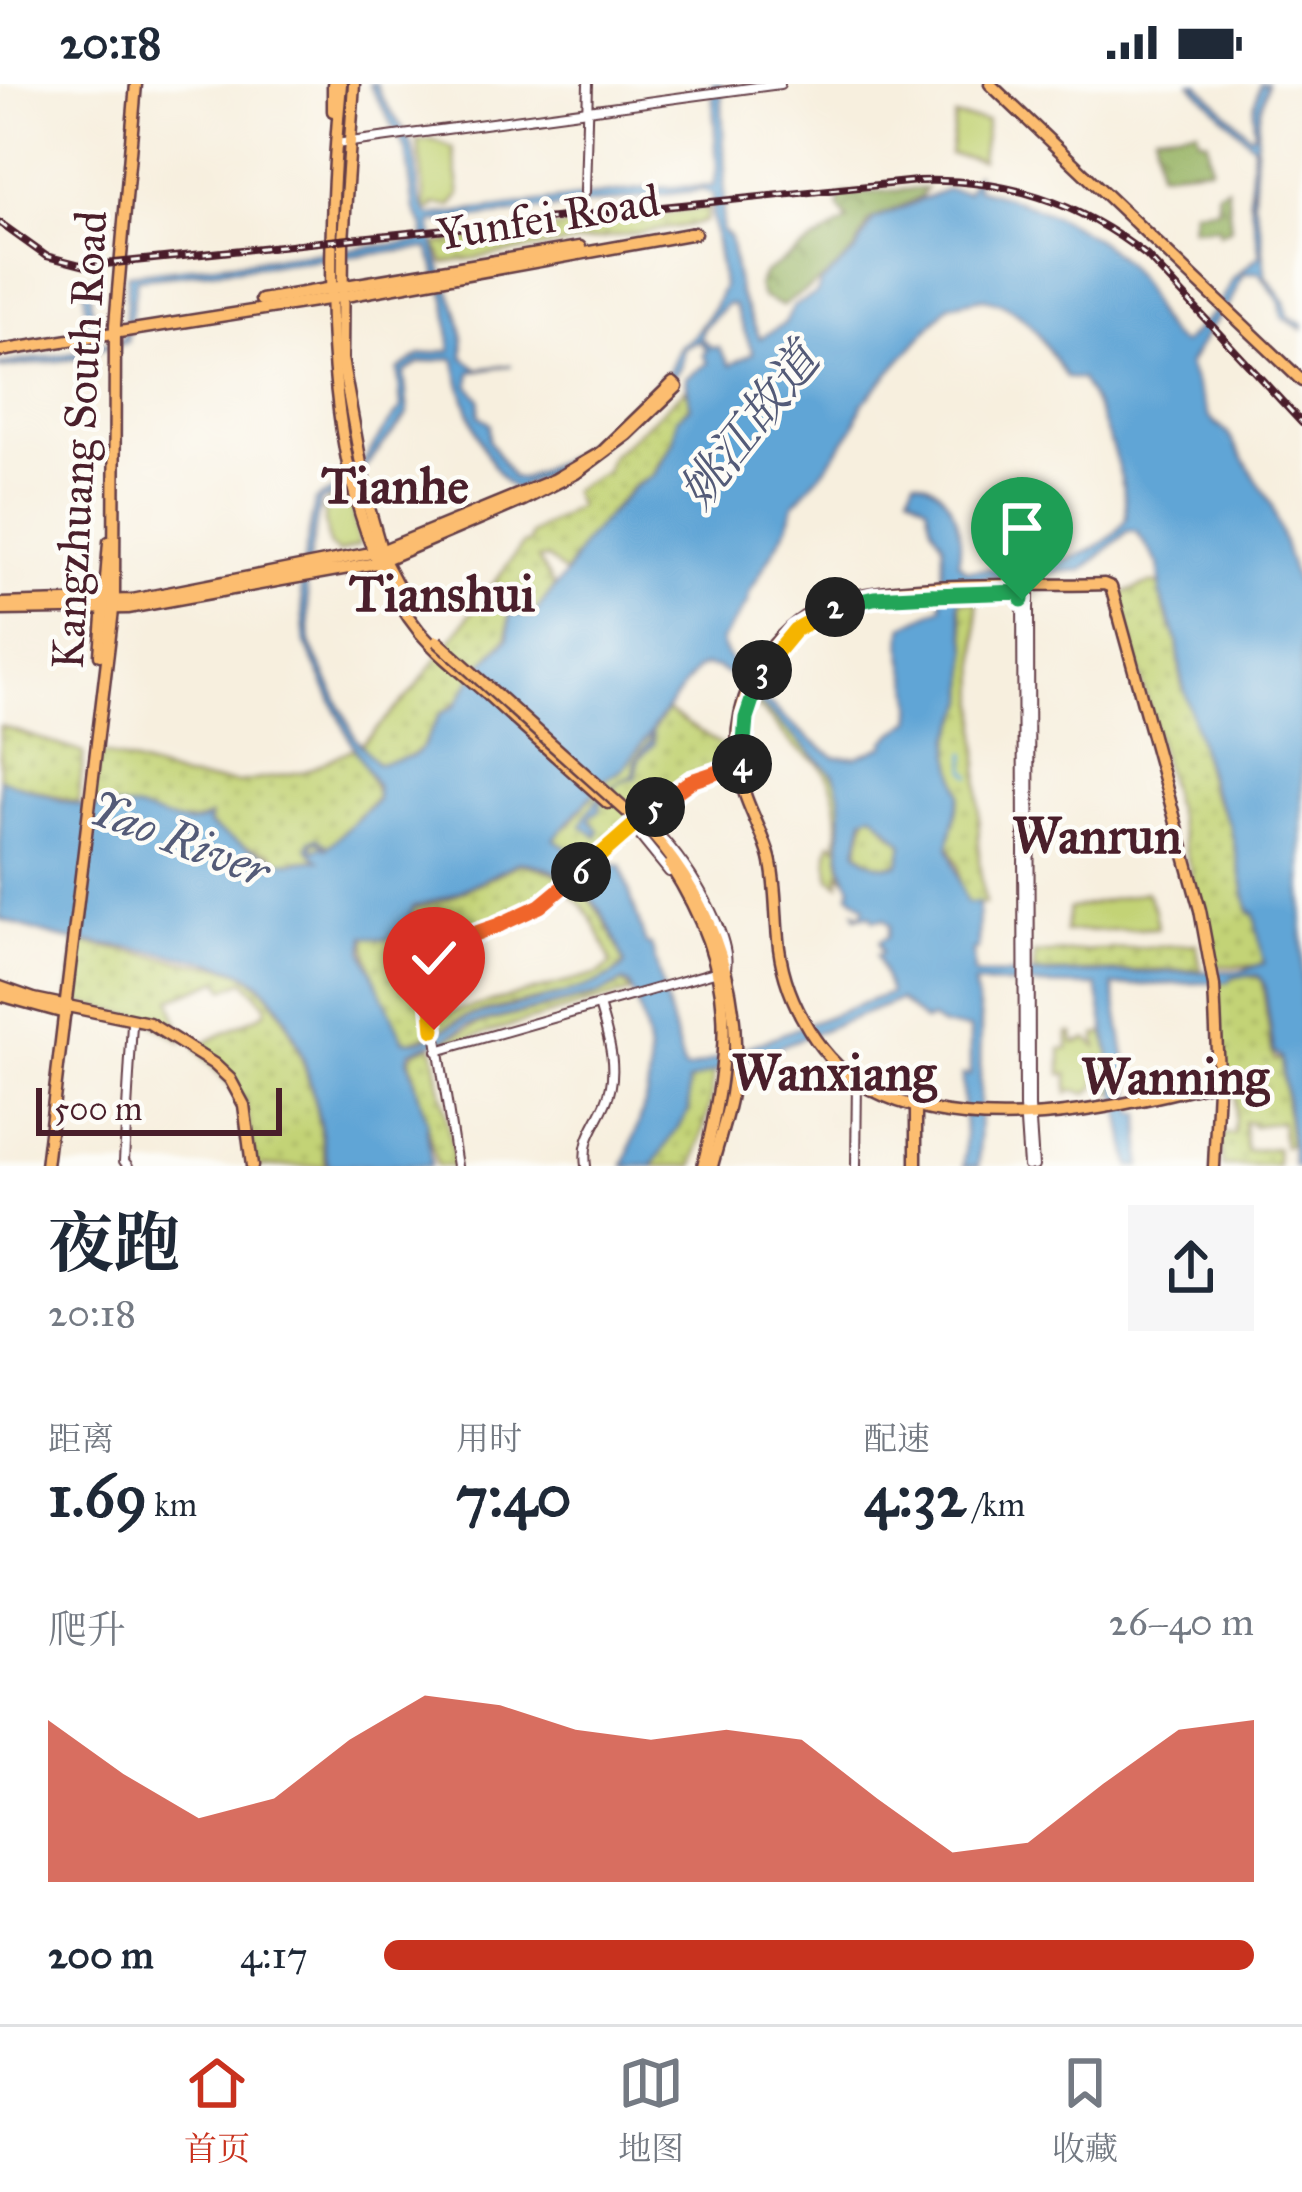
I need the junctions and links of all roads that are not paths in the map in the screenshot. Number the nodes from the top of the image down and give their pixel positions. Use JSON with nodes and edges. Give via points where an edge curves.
{"nodes":[{"id":1,"x":134,"y":84,"type":"edge"},
{"id":2,"x":337,"y":84,"type":"edge"},
{"id":3,"x":355,"y":84,"type":"edge"},
{"id":4,"x":588,"y":84,"type":"edge"},
{"id":5,"x":780,"y":84,"type":"edge"},
{"id":6,"x":990,"y":84,"type":"edge"},
{"id":7,"x":587,"y":109,"type":"junction"},
{"id":8,"x":350,"y":141,"type":"junction"},
{"id":9,"x":336,"y":143,"type":"junction"},
{"id":10,"x":585,"y":191,"type":"dead end"},
{"id":11,"x":336,"y":254,"type":"junction"},
{"id":12,"x":454,"y":273,"type":"junction"},
{"id":13,"x":335,"y":293,"type":"junction"},
{"id":14,"x":119,"y":333,"type":"junction"},
{"id":15,"x":0,"y":348,"type":"edge"},
{"id":16,"x":1302,"y":381,"type":"edge"},
{"id":17,"x":378,"y":557,"type":"junction"},
{"id":18,"x":1026,"y":589,"type":"junction"},
{"id":19,"x":109,"y":605,"type":"junction"},
{"id":20,"x":0,"y":607,"type":"edge"},
{"id":21,"x":742,"y":764,"type":"junction"},
{"id":22,"x":722,"y":969,"type":"junction"},
{"id":23,"x":0,"y":991,"type":"edge"},
{"id":24,"x":599,"y":1005,"type":"junction"},
{"id":25,"x":63,"y":1009,"type":"junction"},
{"id":26,"x":132,"y":1024,"type":"junction"},
{"id":27,"x":816,"y":1035,"type":"junction"},
{"id":28,"x":436,"y":1047,"type":"junction"},
{"id":29,"x":1216,"y":1079,"type":"junction"},
{"id":30,"x":859,"y":1081,"type":"junction"},
{"id":31,"x":920,"y":1105,"type":"junction"},
{"id":32,"x":1027,"y":1111,"type":"junction"},
{"id":33,"x":43,"y":1164,"type":"edge"},
{"id":34,"x":128,"y":1166,"type":"edge"},
{"id":35,"x":249,"y":1166,"type":"edge"},
{"id":36,"x":457,"y":1166,"type":"edge"},
{"id":37,"x":586,"y":1166,"type":"edge"},
{"id":38,"x":707,"y":1166,"type":"edge"},
{"id":39,"x":858,"y":1166,"type":"edge"},
{"id":40,"x":919,"y":1166,"type":"edge"},
{"id":41,"x":1031,"y":1166,"type":"edge"},
{"id":42,"x":1212,"y":1166,"type":"edge"}],
"edges":[{"from":1,"to":14,"type":"main road","name":"Kangzhuang South Road"},
{"from":2,"to":9,"type":"main road"},
{"from":3,"to":8,"type":"main road"},
{"from":4,"to":7,"type":"street"},
{"from":5,"to":7,"type":"street"},
{"from":6,"to":16,"type":"main road"},
{"from":7,"to":8,"type":"street"},
{"from":7,"to":10,"type":"street"},
{"from":8,"to":9,"type":"street"},
{"from":8,"to":11,"type":"main road"},
{"from":9,"to":11,"type":"main road"},
{"from":11,"to":13,"type":"main road"},
{"from":12,"to":12,"type":"main road","name":"Yunfei Road","via":[[695,233],[681,231]]},
{"from":12,"to":13,"type":"main road","name":"Yunfei Road"},
{"from":13,"to":14,"type":"main road","name":"Yunfei Road"},
{"from":13,"to":17,"type":"main road","via":[[330,332]]},
{"from":14,"to":15,"type":"main road","name":"Yunfei Road"},
{"from":14,"to":19,"type":"main road","name":"Kangzhuang South Road"},
{"from":14,"to":19,"type":"main road","name":"Kangzhuang South Road"},
{"from":17,"to":17,"type":"main road","via":[[576,473],[627,435],[677,387],[602,452],[554,480]]},
{"from":17,"to":19,"type":"main road"},
{"from":17,"to":22,"type":"main road","bridge":true,"via":[[435,644],[650,837]]},
{"from":18,"to":21,"type":"main road","via":[[855,601],[812,617],[752,686]]},
{"from":18,"to":29,"type":"main road","via":[[1108,588],[1208,964]]},
{"from":18,"to":32,"type":"street"},
{"from":19,"to":20,"type":"main road"},
{"from":19,"to":25,"type":"main road","name":"Kangzhuang South Road"},
{"from":21,"to":27,"type":"main road","via":[[776,858],[786,957]]},
{"from":21,"to":28,"type":"street","via":[[673,791],[531,912],[440,955],[429,980]]},
{"from":22,"to":22,"type":"street","via":[[728,960],[720,935],[691,876],[642,821],[634,829],[680,887],[711,963]]},
{"from":22,"to":24,"type":"street"},
{"from":22,"to":38,"type":"main road","via":[[722,1091]]},
{"from":23,"to":25,"type":"main road"},
{"from":24,"to":28,"type":"street"},
{"from":24,"to":37,"type":"street","via":[[612,1071],[608,1098],[588,1133]]},
{"from":25,"to":26,"type":"main road"},
{"from":25,"to":33,"type":"main road","name":"Kangzhuang South Road"},
{"from":25,"to":35,"type":"main road","via":[[157,1026],[222,1071],[244,1106]]},
{"from":26,"to":34,"type":"street"},
{"from":26,"to":35,"type":"main road","via":[[225,1080]]},
{"from":27,"to":30,"type":"main road"},
{"from":27,"to":31,"type":"main road","via":[[869,1083]]},
{"from":28,"to":36,"type":"street"},
{"from":29,"to":32,"type":"main road","via":[[1118,1104]]},
{"from":29,"to":42,"type":"main road"},
{"from":30,"to":31,"type":"main road"},
{"from":30,"to":39,"type":"street"},
{"from":31,"to":32,"type":"main road"},
{"from":31,"to":40,"type":"main road"},
{"from":32,"to":41,"type":"street"}]}
